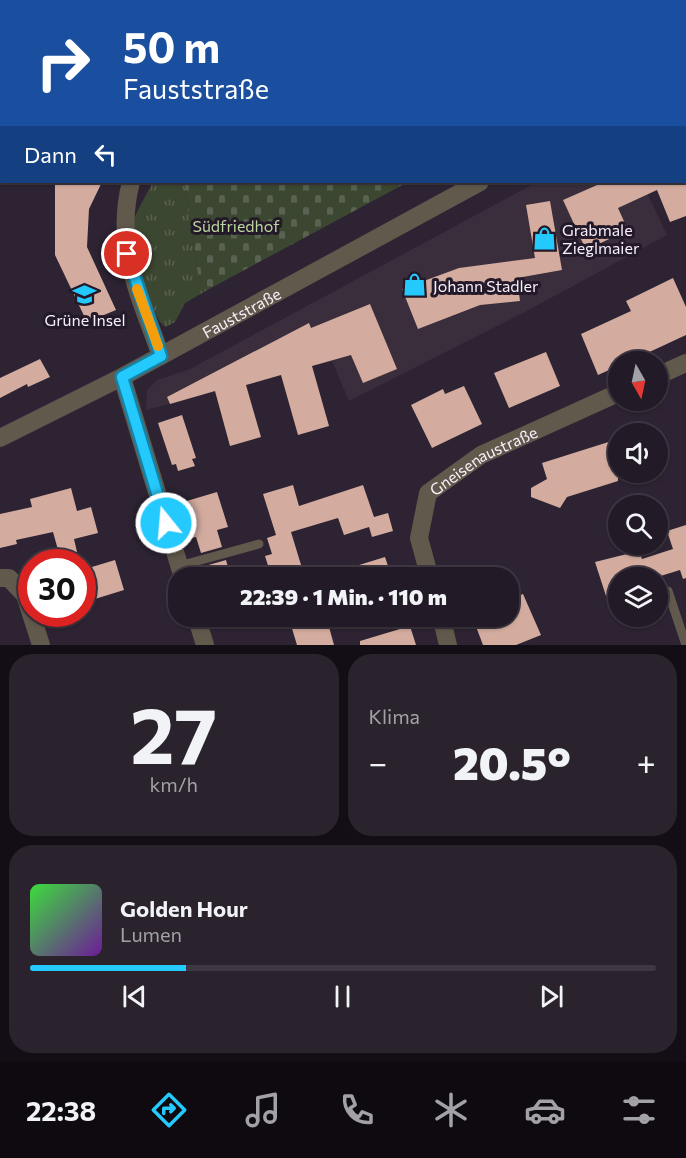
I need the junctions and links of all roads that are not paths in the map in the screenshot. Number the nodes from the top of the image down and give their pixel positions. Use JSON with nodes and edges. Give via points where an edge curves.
{"nodes":[{"id":1,"x":131,"y":183,"type":"edge"},
{"id":2,"x":478,"y":183,"type":"edge"},
{"id":3,"x":161,"y":356,"type":"junction"},
{"id":4,"x":686,"y":363,"type":"edge"},
{"id":5,"x":668,"y":371,"type":"edge"},
{"id":6,"x":122,"y":377,"type":"junction"},
{"id":7,"x":608,"y":398,"type":"edge"},
{"id":8,"x":0,"y":438,"type":"edge"},
{"id":9,"x":259,"y":544,"type":"dead end"},
{"id":10,"x":179,"y":567,"type":"edge"},
{"id":11,"x":195,"y":567,"type":"edge"},
{"id":12,"x":427,"y":567,"type":"edge"},
{"id":13,"x":0,"y":578,"type":"edge"},
{"id":14,"x":668,"y":591,"type":"dead end"},
{"id":15,"x":200,"y":627,"type":"edge"},
{"id":16,"x":444,"y":627,"type":"edge"},
{"id":17,"x":41,"y":645,"type":"edge"},
{"id":18,"x":206,"y":645,"type":"edge"},
{"id":19,"x":448,"y":645,"type":"edge"},
{"id":20,"x":686,"y":645,"type":"edge"}],
"edges":[{"from":1,"to":3,"type":"street","via":[[124,229],[127,254]]},
{"from":2,"to":3,"type":"street","name":"Fauststraße"},
{"from":3,"to":6,"type":"street","name":"Fauststraße"},
{"from":4,"to":5,"type":"street"},
{"from":6,"to":8,"type":"street","name":"Fauststraße"},
{"from":6,"to":10,"type":"street"},
{"from":7,"to":12,"type":"street","name":"Gneisenaustraße","via":[[481,455],[428,493],[419,538]]},
{"from":9,"to":11,"type":"lane"},
{"from":13,"to":17,"type":"street","via":[[9,578],[25,595]]},
{"from":14,"to":20,"type":"lane"},
{"from":15,"to":18,"type":"street"},
{"from":16,"to":19,"type":"street"}]}
